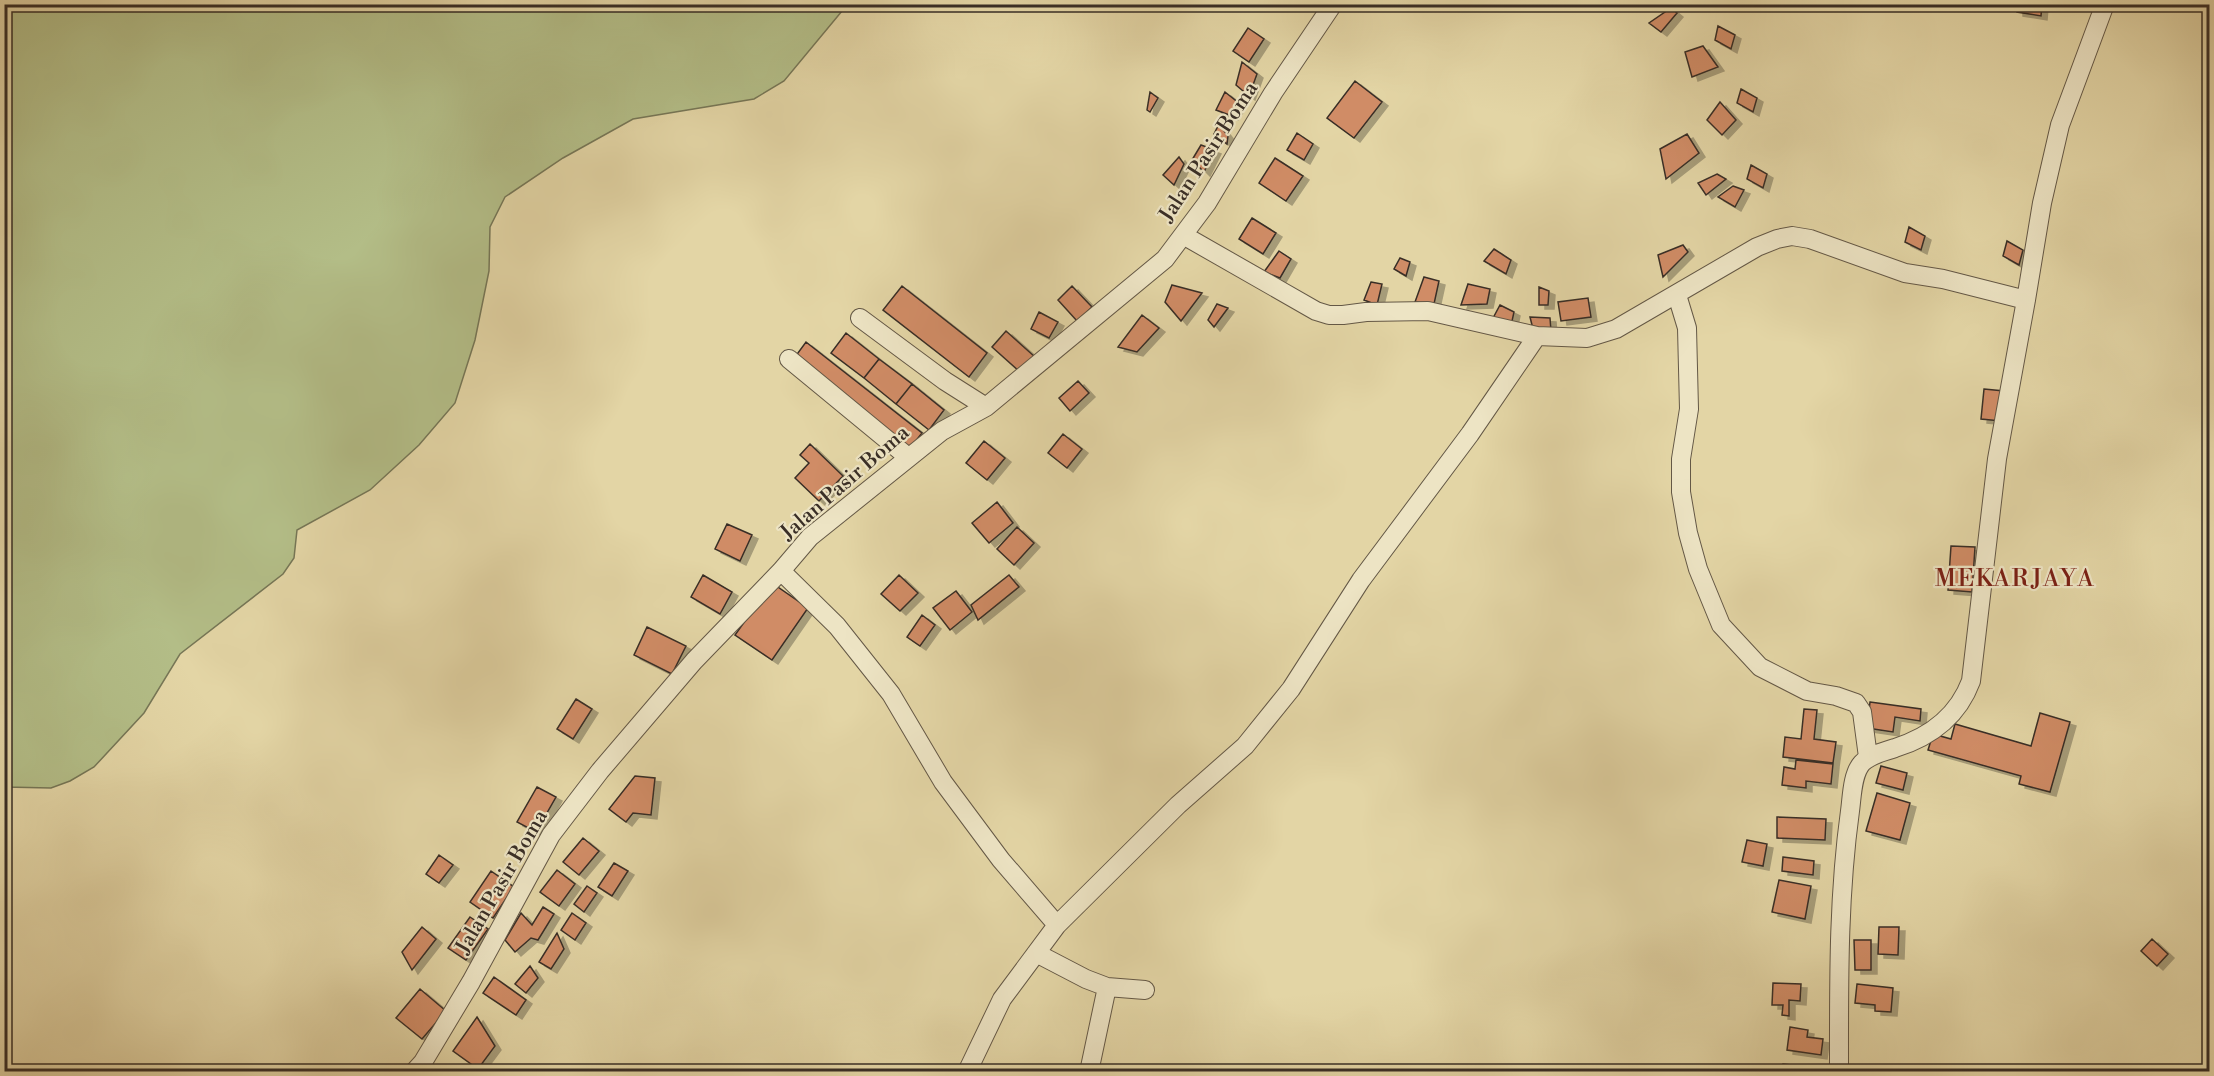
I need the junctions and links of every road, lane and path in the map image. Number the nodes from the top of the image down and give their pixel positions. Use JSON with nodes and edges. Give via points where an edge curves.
{"nodes":[{"id":1,"x":1333,"y":4,"type":"edge"},
{"id":2,"x":2104,"y":4,"type":"edge"},
{"id":3,"x":1183,"y":235,"type":"junction"},
{"id":4,"x":1677,"y":295,"type":"junction"},
{"id":5,"x":2026,"y":300,"type":"junction"},
{"id":6,"x":860,"y":318,"type":"dead end"},
{"id":7,"x":1537,"y":336,"type":"junction"},
{"id":8,"x":789,"y":359,"type":"dead end"},
{"id":9,"x":986,"y":407,"type":"junction"},
{"id":10,"x":908,"y":457,"type":"junction"},
{"id":11,"x":781,"y":571,"type":"junction"},
{"id":12,"x":1868,"y":757,"type":"junction"},
{"id":13,"x":1057,"y":925,"type":"junction"},
{"id":14,"x":1036,"y":953,"type":"junction"},
{"id":15,"x":1107,"y":987,"type":"junction"},
{"id":16,"x":1145,"y":990,"type":"dead end"},
{"id":17,"x":414,"y":1071,"type":"edge"},
{"id":18,"x":967,"y":1071,"type":"edge"},
{"id":19,"x":1089,"y":1071,"type":"edge"},
{"id":20,"x":1839,"y":1071,"type":"edge"}],
"edges":[{"from":1,"to":3,"type":"street","name":"Jalan Pasir Boma"},
{"from":2,"to":5,"type":"street","via":[[2060,125]]},
{"from":3,"to":7,"type":"street","via":[[1329,315],[1428,311]]},
{"from":3,"to":9,"type":"street","name":"Jalan Pasir Boma","via":[[1165,259]]},
{"from":4,"to":5,"type":"street","via":[[1756,247],[1792,236],[1905,273]]},
{"from":4,"to":7,"type":"street","via":[[1601,335]]},
{"from":4,"to":12,"type":"street","via":[[1687,328],[1689,409],[1681,459],[1681,492],[1698,569],[1717,617],[1760,667],[1807,691],[1856,703],[1862,712]]},
{"from":5,"to":12,"type":"street","via":[[1997,459],[1971,681],[1959,707],[1927,734]]},
{"from":6,"to":9,"type":"street"},
{"from":7,"to":13,"type":"street","via":[[1470,435],[1361,580],[1292,689],[1245,746]]},
{"from":8,"to":10,"type":"street"},
{"from":9,"to":10,"type":"street","name":"Jalan Pasir Boma","via":[[942,431]]},
{"from":10,"to":11,"type":"street","name":"Jalan Pasir Boma","via":[[810,537]]},
{"from":11,"to":13,"type":"street","via":[[837,626],[891,694],[943,782],[1001,860]]},
{"from":11,"to":17,"type":"street","name":"Jalan Pasir Boma","via":[[694,661],[551,835],[471,982]]},
{"from":12,"to":20,"type":"street","via":[[1860,765],[1855,780],[1845,850],[1838,945]]},
{"from":13,"to":14,"type":"street"},
{"from":14,"to":15,"type":"street"},
{"from":14,"to":18,"type":"street","via":[[1002,999]]},
{"from":15,"to":16,"type":"street"},
{"from":15,"to":19,"type":"street"}]}
